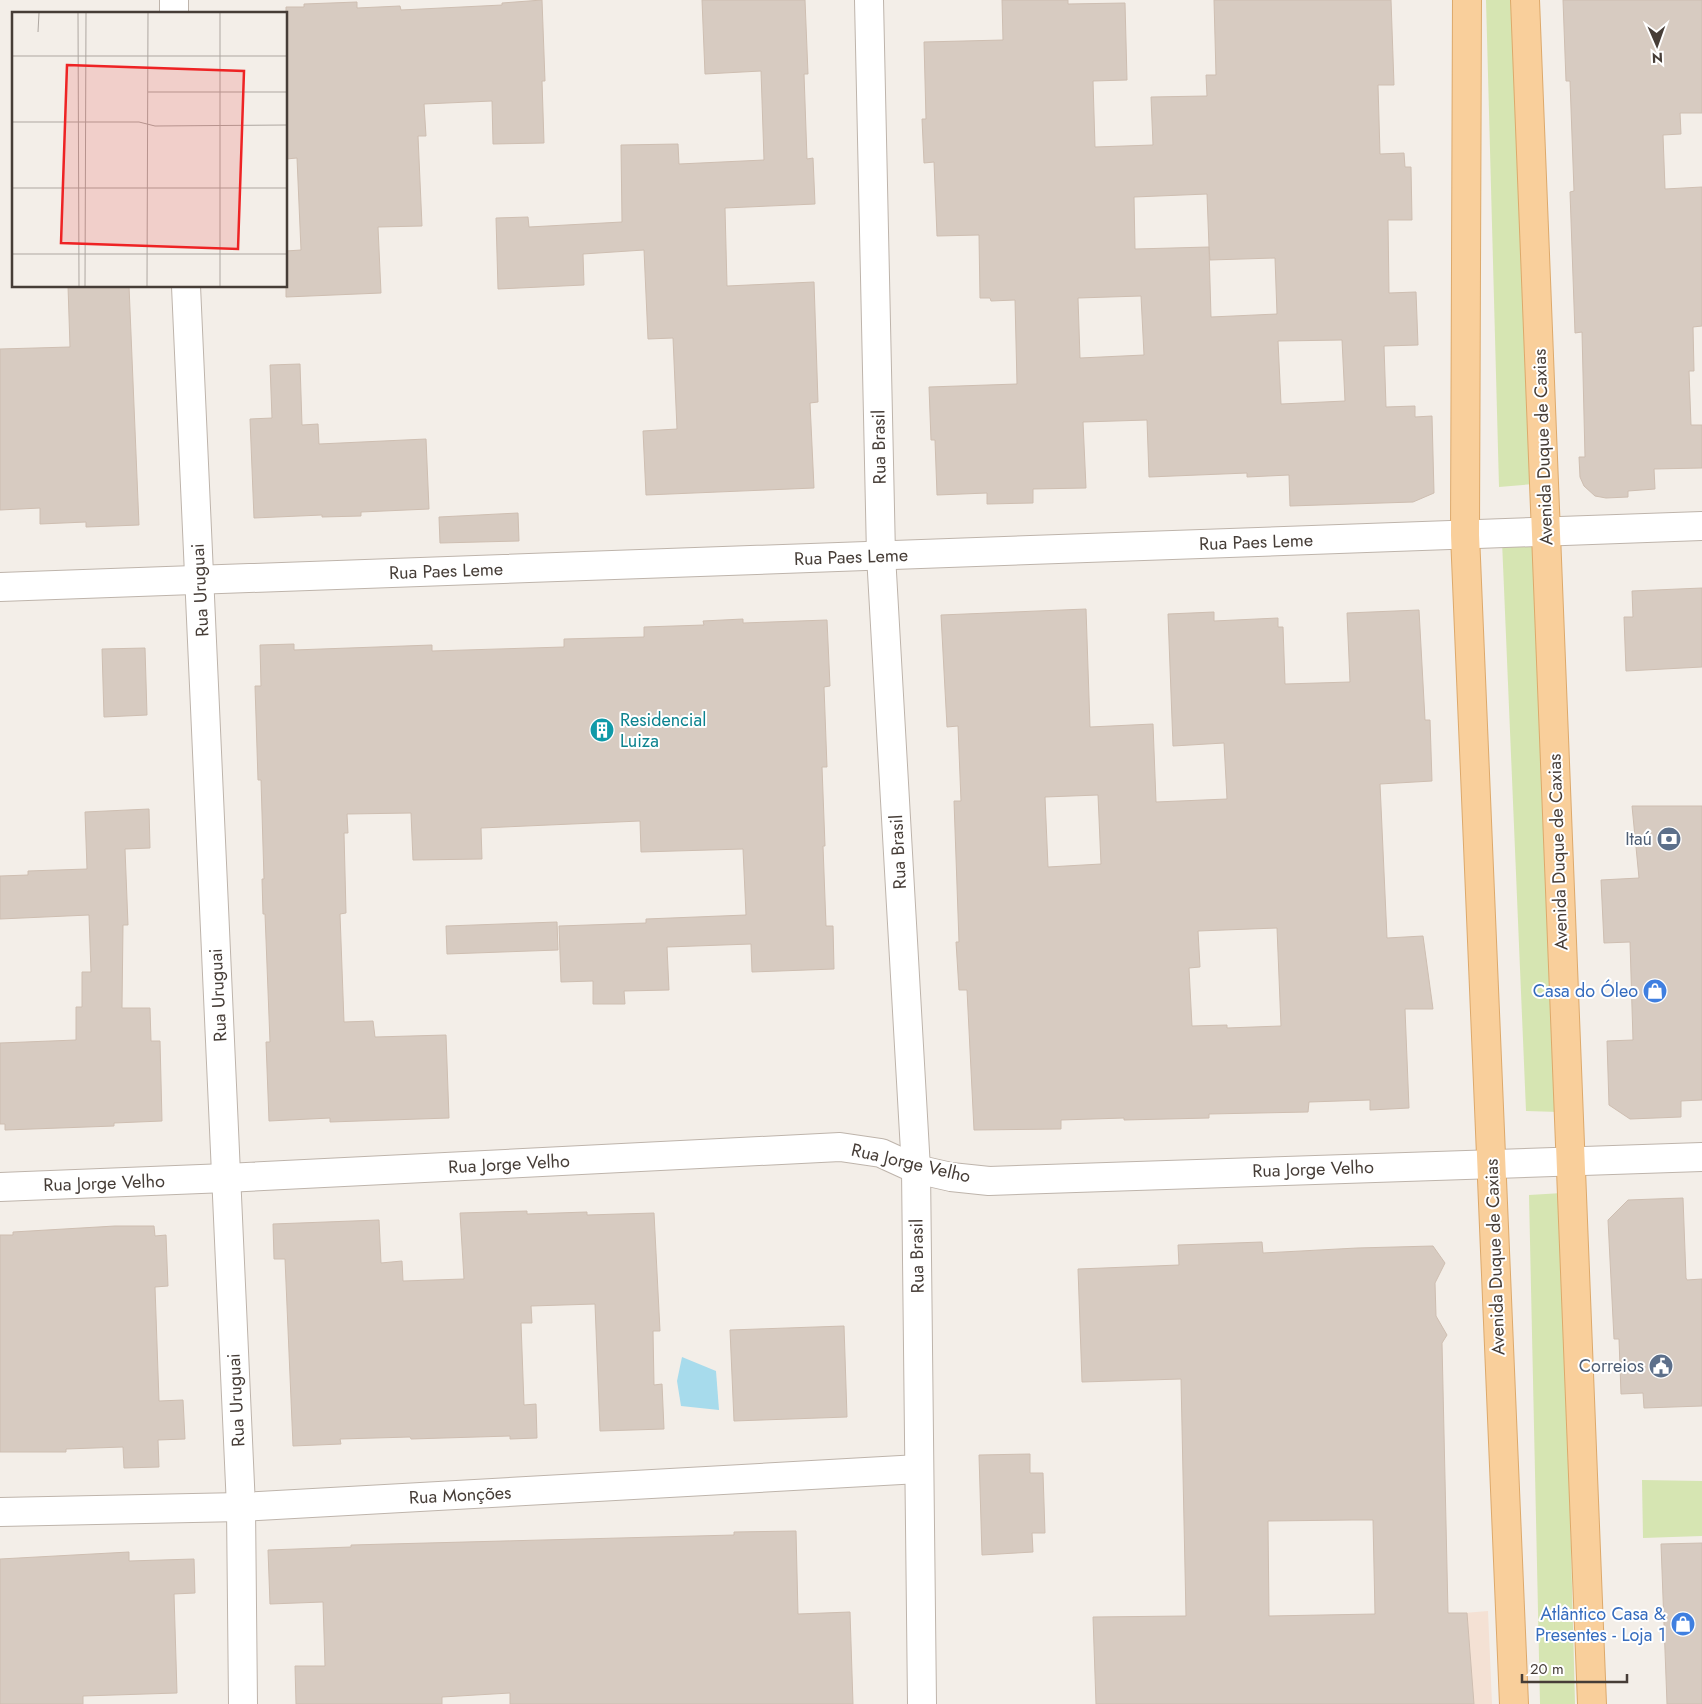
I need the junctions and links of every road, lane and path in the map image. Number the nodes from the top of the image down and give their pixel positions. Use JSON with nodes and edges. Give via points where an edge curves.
{"nodes":[{"id":1,"x":870,"y":0,"type":"edge"},
{"id":2,"x":1467,"y":0,"type":"edge"},
{"id":3,"x":1525,"y":0,"type":"edge"},
{"id":4,"x":186,"y":288,"type":"edge"},
{"id":5,"x":1702,"y":526,"type":"edge"},
{"id":6,"x":1546,"y":532,"type":"junction"},
{"id":7,"x":1465,"y":535,"type":"junction"},
{"id":8,"x":881,"y":556,"type":"junction"},
{"id":9,"x":199,"y":580,"type":"junction"},
{"id":10,"x":0,"y":587,"type":"edge"},
{"id":11,"x":1702,"y":1157,"type":"edge"},
{"id":12,"x":1570,"y":1160,"type":"junction"},
{"id":13,"x":1492,"y":1163,"type":"junction"},
{"id":14,"x":916,"y":1169,"type":"junction"},
{"id":15,"x":226,"y":1178,"type":"junction"},
{"id":16,"x":0,"y":1187,"type":"edge"},
{"id":17,"x":919,"y":1469,"type":"junction"},
{"id":18,"x":241,"y":1507,"type":"junction"},
{"id":19,"x":0,"y":1512,"type":"edge"},
{"id":20,"x":243,"y":1704,"type":"edge"},
{"id":21,"x":922,"y":1704,"type":"edge"},
{"id":22,"x":1514,"y":1704,"type":"edge"},
{"id":23,"x":1592,"y":1704,"type":"edge"}],
"edges":[{"from":1,"to":8,"type":"street","name":"Rua Brasil"},
{"from":2,"to":7,"type":"main road","name":"Avenida Duque de Caxias"},
{"from":3,"to":6,"type":"main road","name":"Avenida Duque de Caxias"},
{"from":4,"to":9,"type":"street","name":"Rua Uruguai"},
{"from":5,"to":6,"type":"street","name":"Rua Paes Leme"},
{"from":6,"to":7,"type":"street","name":"Rua Paes Leme"},
{"from":6,"to":12,"type":"main road","name":"Avenida Duque de Caxias"},
{"from":7,"to":8,"type":"street","name":"Rua Paes Leme"},
{"from":7,"to":13,"type":"main road","name":"Avenida Duque de Caxias"},
{"from":8,"to":9,"type":"street","name":"Rua Paes Leme"},
{"from":8,"to":14,"type":"street","name":"Rua Brasil"},
{"from":9,"to":10,"type":"street","name":"Rua Paes Leme"},
{"from":9,"to":15,"type":"street","name":"Rua Uruguai"},
{"from":11,"to":12,"type":"street","name":"Rua Jorge Velho"},
{"from":12,"to":13,"type":"street","name":"Rua Jorge Velho"},
{"from":12,"to":23,"type":"main road","name":"Avenida Duque de Caxias"},
{"from":13,"to":14,"type":"street","name":"Rua Jorge Velho","via":[[990,1181]]},
{"from":13,"to":22,"type":"main road","name":"Avenida Duque de Caxias"},
{"from":14,"to":15,"type":"street","name":"Rua Jorge Velho","via":[[881,1153],[840,1147]]},
{"from":14,"to":17,"type":"street","name":"Rua Brasil"},
{"from":15,"to":16,"type":"street","name":"Rua Jorge Velho"},
{"from":15,"to":18,"type":"street","name":"Rua Uruguai"},
{"from":17,"to":18,"type":"street","name":"Rua Monções"},
{"from":17,"to":21,"type":"street","name":"Rua Brasil"},
{"from":18,"to":19,"type":"street","name":"Rua Monções"},
{"from":18,"to":20,"type":"street","name":"Rua Uruguai"}]}
